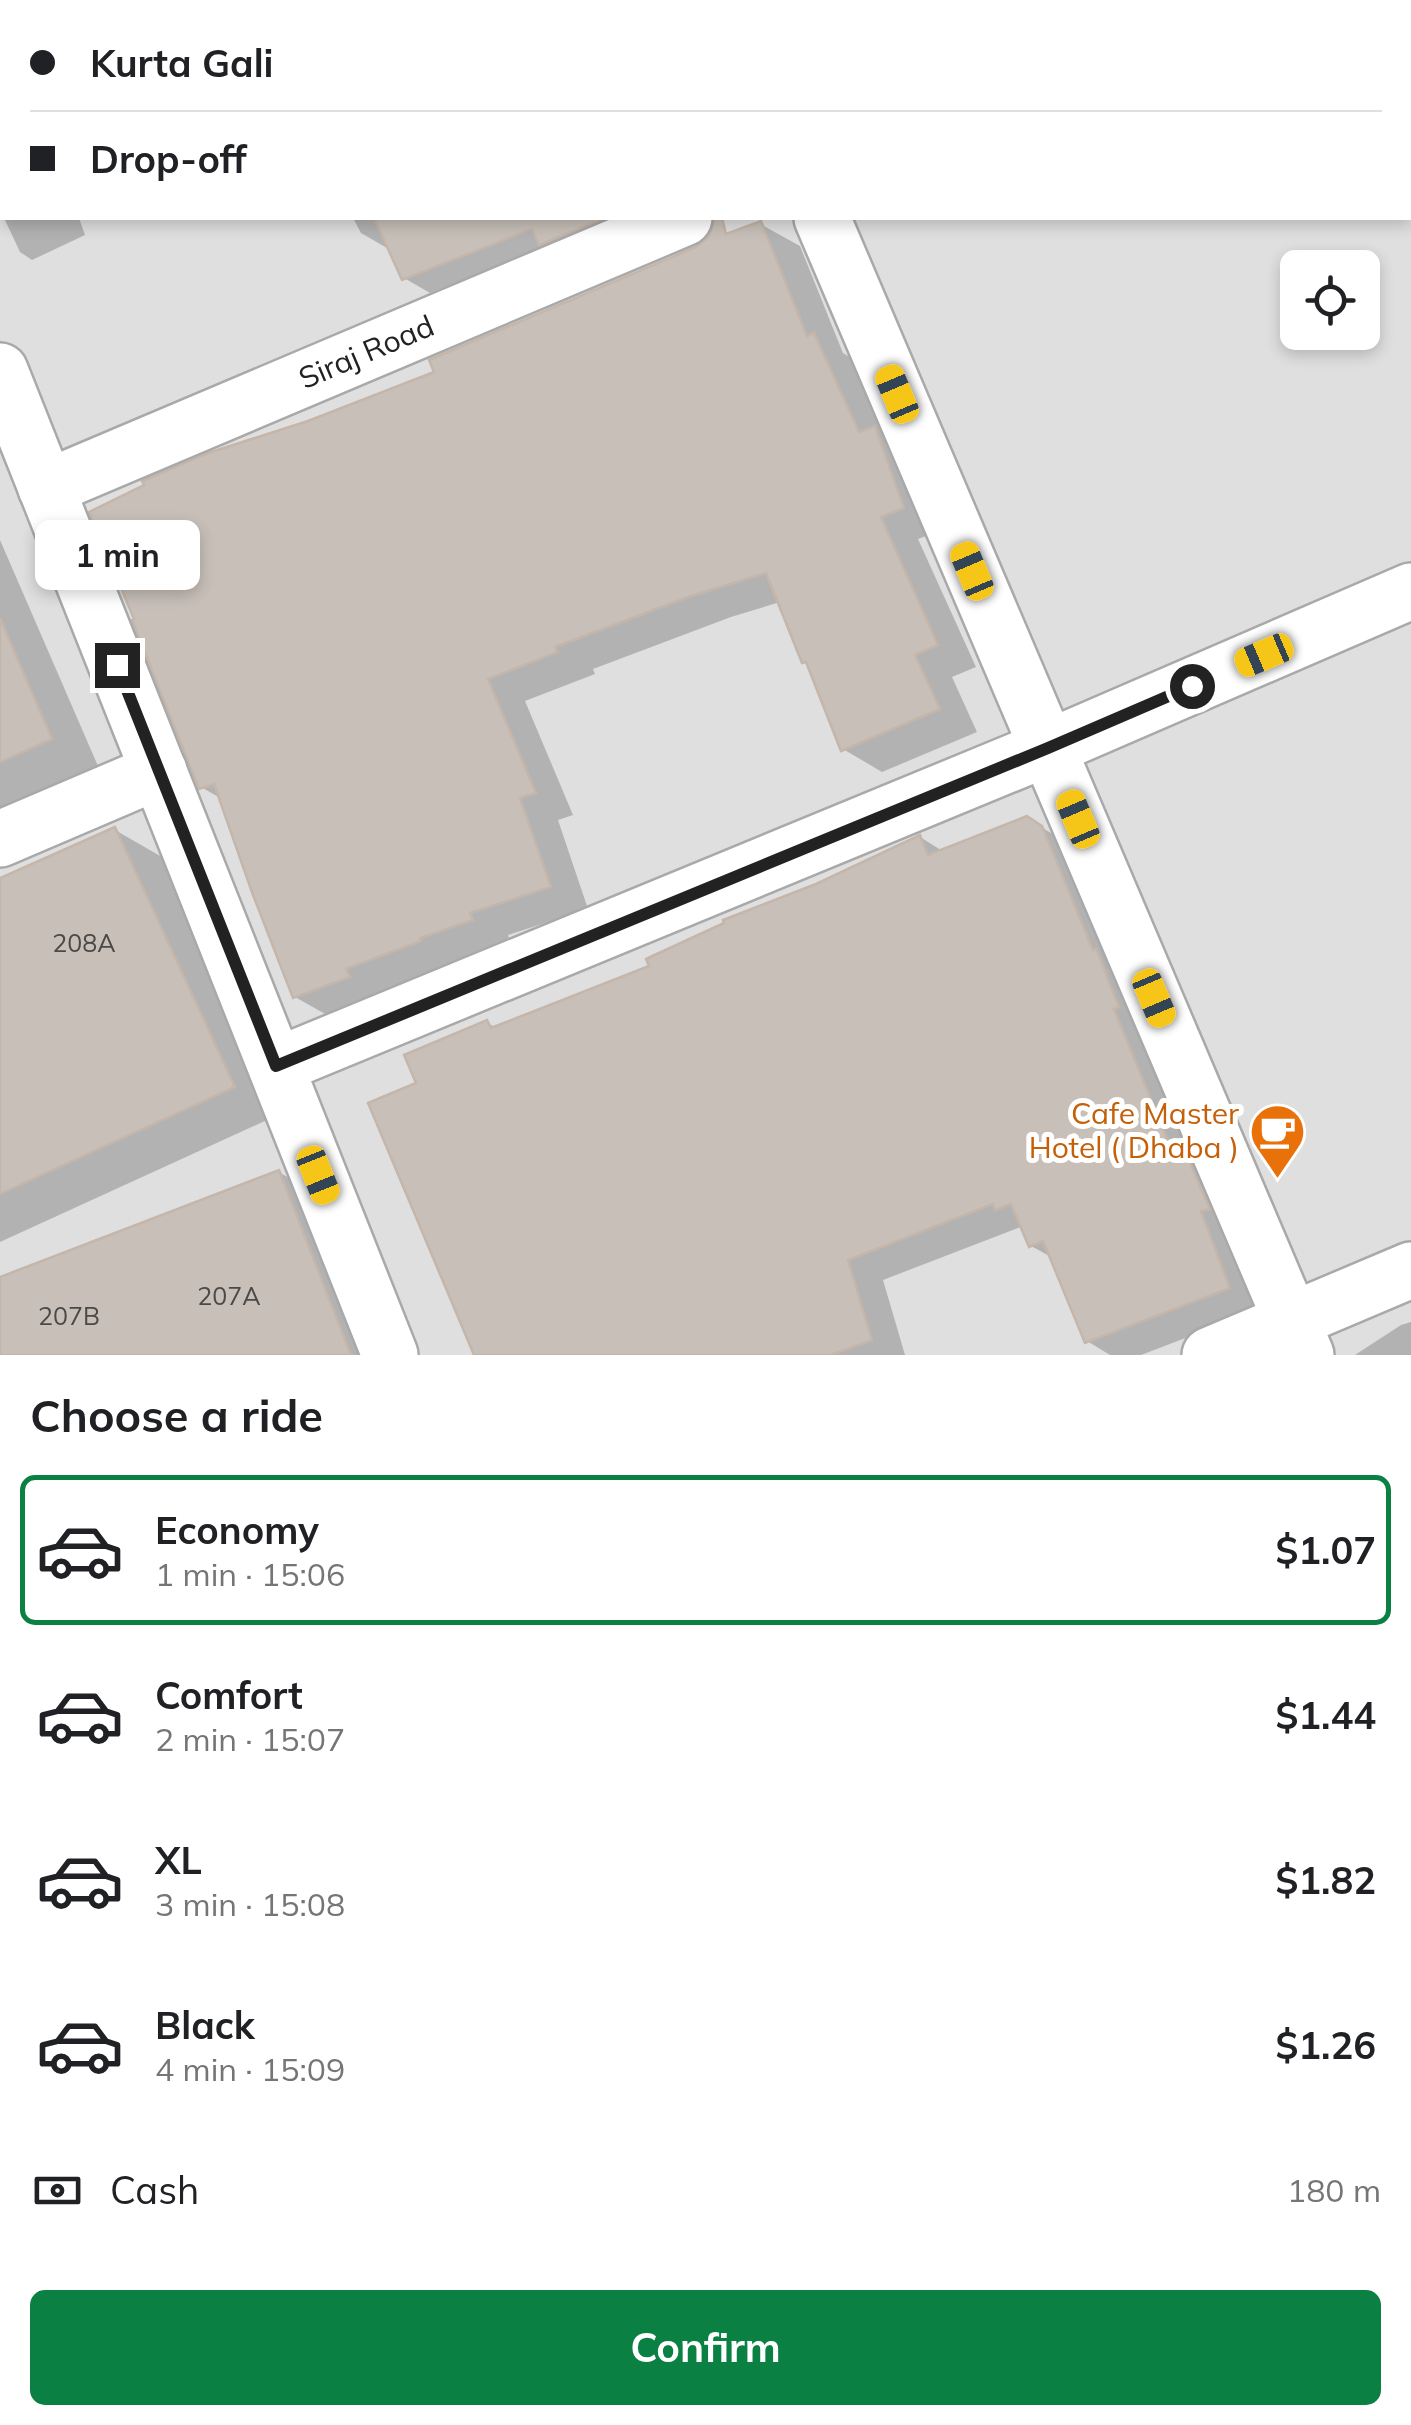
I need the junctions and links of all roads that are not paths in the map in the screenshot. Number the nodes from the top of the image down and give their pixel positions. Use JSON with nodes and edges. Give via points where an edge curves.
{"nodes":[{"id":1,"x":679,"y":220,"type":"edge"},
{"id":2,"x":823,"y":220,"type":"edge"},
{"id":3,"x":0,"y":371,"type":"edge"},
{"id":4,"x":11,"y":432,"type":"edge"},
{"id":5,"x":46,"y":488,"type":"junction"},
{"id":6,"x":1411,"y":591,"type":"edge"},
{"id":7,"x":1048,"y":748,"type":"junction"},
{"id":8,"x":159,"y":772,"type":"junction"},
{"id":9,"x":0,"y":839,"type":"edge"},
{"id":10,"x":276,"y":1066,"type":"junction"},
{"id":11,"x":1411,"y":1270,"type":"edge"},
{"id":12,"x":1298,"y":1338,"type":"edge"},
{"id":13,"x":390,"y":1355,"type":"edge"},
{"id":14,"x":1210,"y":1355,"type":"edge"}],
"edges":[{"from":1,"to":5,"type":"street","name":"Siraj Road"},
{"from":2,"to":7,"type":"street"},
{"from":3,"to":4,"type":"street"},
{"from":4,"to":5,"type":"street"},
{"from":5,"to":8,"type":"street"},
{"from":6,"to":7,"type":"street"},
{"from":7,"to":10,"type":"street"},
{"from":7,"to":12,"type":"street"},
{"from":8,"to":9,"type":"street"},
{"from":8,"to":10,"type":"street"},
{"from":10,"to":13,"type":"street"},
{"from":11,"to":12,"type":"street"},
{"from":12,"to":14,"type":"street"}]}
